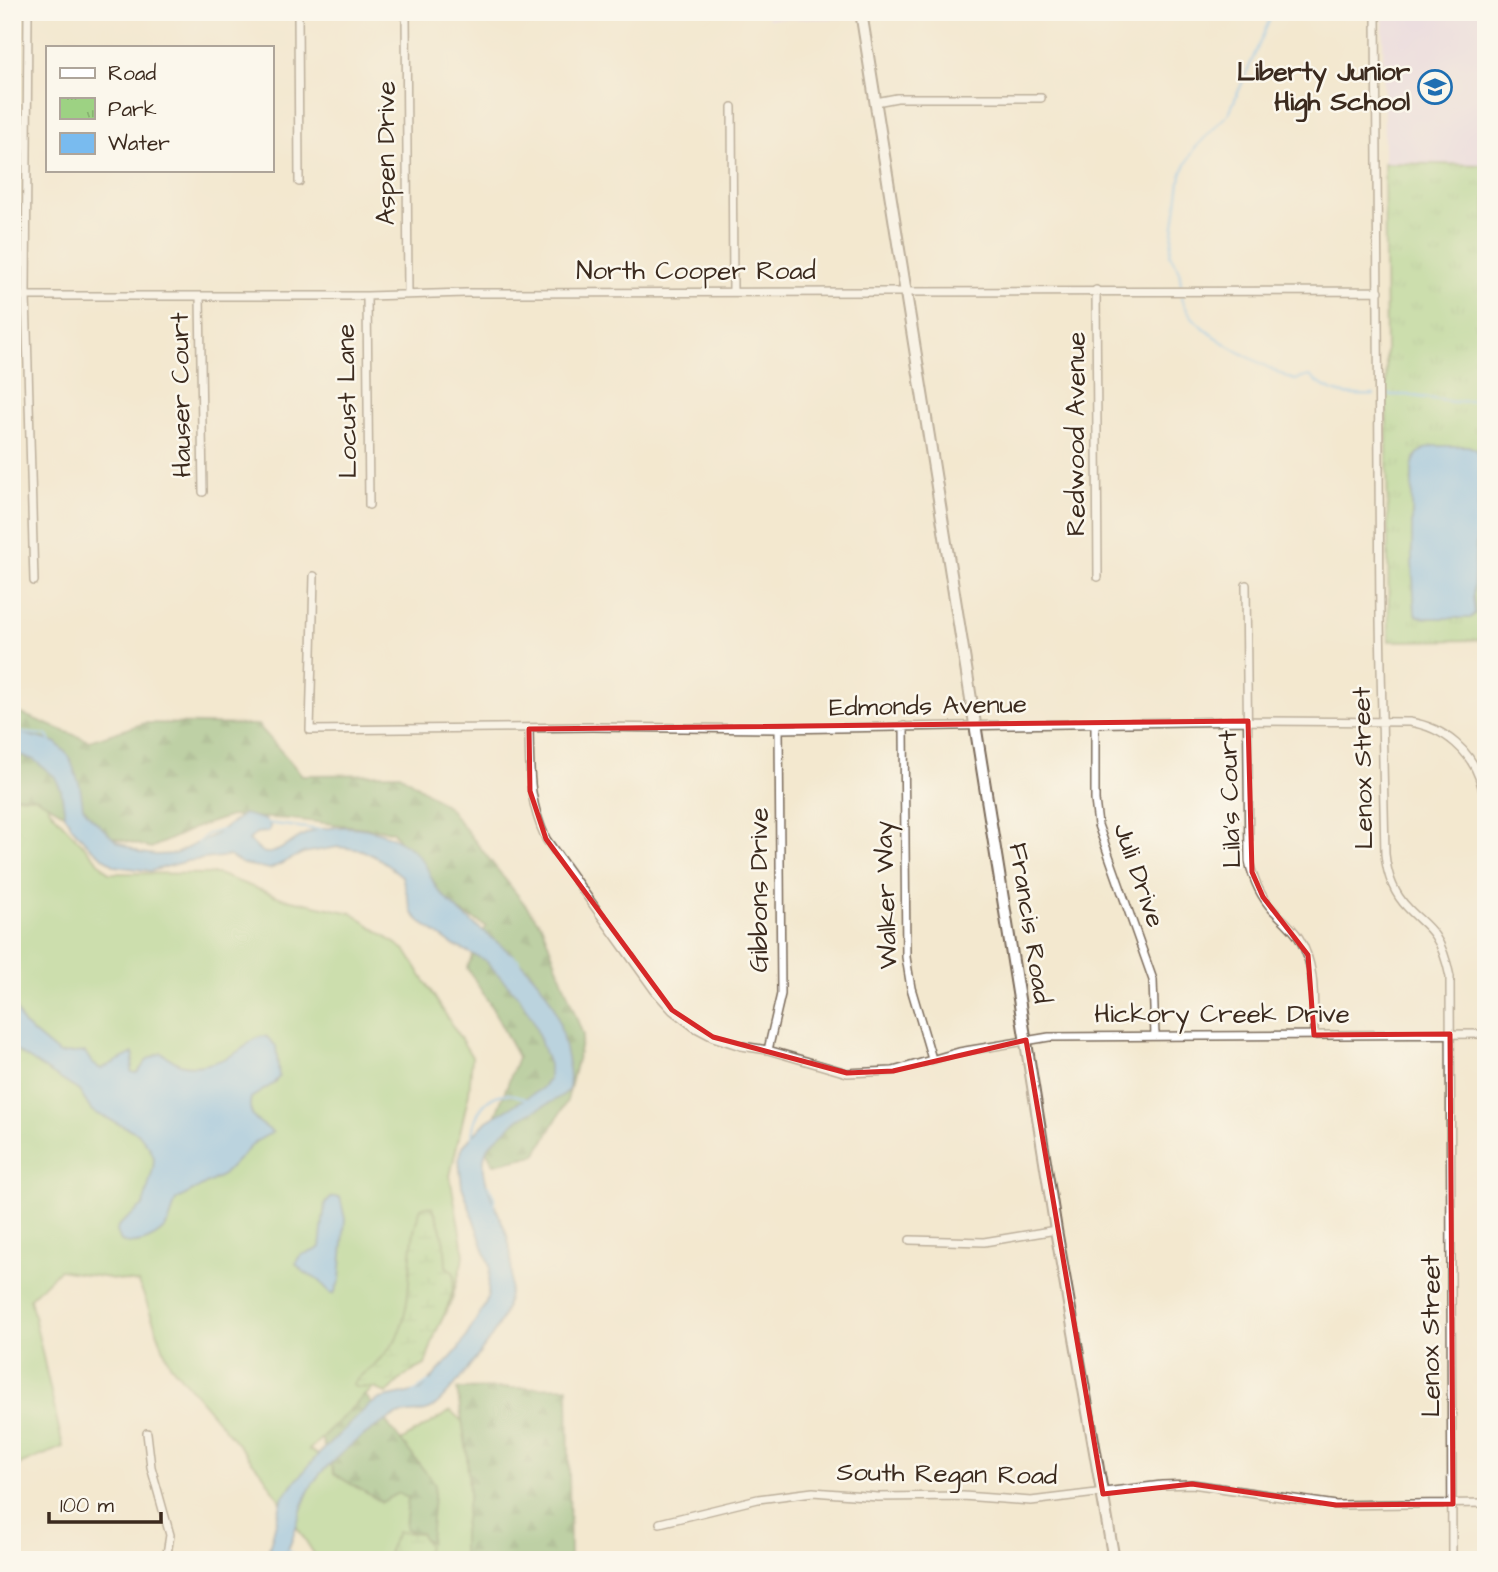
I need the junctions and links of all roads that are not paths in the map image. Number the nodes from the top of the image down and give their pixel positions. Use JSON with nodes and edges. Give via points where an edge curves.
{"nodes":[{"id":1,"x":28,"y":12,"type":"edge"},
{"id":2,"x":298,"y":12,"type":"edge"},
{"id":3,"x":406,"y":12,"type":"edge"},
{"id":4,"x":861,"y":12,"type":"edge"},
{"id":5,"x":1376,"y":12,"type":"edge"},
{"id":6,"x":1041,"y":97,"type":"dead end"},
{"id":7,"x":876,"y":102,"type":"junction"},
{"id":8,"x":732,"y":107,"type":"dead end"},
{"id":9,"x":299,"y":182,"type":"dead end"},
{"id":10,"x":1096,"y":290,"type":"junction"},
{"id":11,"x":1379,"y":291,"type":"junction"},
{"id":12,"x":733,"y":292,"type":"junction"},
{"id":13,"x":907,"y":292,"type":"junction"},
{"id":14,"x":408,"y":294,"type":"junction"},
{"id":15,"x":26,"y":295,"type":"junction"},
{"id":16,"x":12,"y":296,"type":"edge"},
{"id":17,"x":201,"y":296,"type":"junction"},
{"id":18,"x":367,"y":296,"type":"junction"},
{"id":19,"x":203,"y":492,"type":"dead end"},
{"id":20,"x":369,"y":505,"type":"dead end"},
{"id":21,"x":314,"y":576,"type":"dead end"},
{"id":22,"x":1098,"y":577,"type":"dead end"},
{"id":23,"x":34,"y":581,"type":"dead end"},
{"id":24,"x":1247,"y":585,"type":"dead end"},
{"id":25,"x":1248,"y":721,"type":"junction"},
{"id":26,"x":1383,"y":721,"type":"junction"},
{"id":27,"x":1095,"y":725,"type":"junction"},
{"id":28,"x":904,"y":726,"type":"junction"},
{"id":29,"x":975,"y":727,"type":"junction"},
{"id":30,"x":529,"y":729,"type":"junction"},
{"id":31,"x":779,"y":729,"type":"junction"},
{"id":32,"x":1486,"y":819,"type":"edge"},
{"id":33,"x":1450,"y":1034,"type":"junction"},
{"id":34,"x":1486,"y":1034,"type":"edge"},
{"id":35,"x":1314,"y":1035,"type":"junction"},
{"id":36,"x":1155,"y":1036,"type":"junction"},
{"id":37,"x":1026,"y":1040,"type":"junction"},
{"id":38,"x":768,"y":1050,"type":"junction"},
{"id":39,"x":932,"y":1059,"type":"junction"},
{"id":40,"x":1056,"y":1230,"type":"junction"},
{"id":41,"x":910,"y":1240,"type":"dead end"},
{"id":42,"x":147,"y":1433,"type":"dead end"},
{"id":43,"x":1103,"y":1494,"type":"junction"},
{"id":44,"x":1486,"y":1503,"type":"edge"},
{"id":45,"x":1453,"y":1504,"type":"junction"},
{"id":46,"x":660,"y":1523,"type":"dead end"},
{"id":47,"x":166,"y":1560,"type":"edge"},
{"id":48,"x":1114,"y":1560,"type":"edge"},
{"id":49,"x":1452,"y":1560,"type":"edge"}],
"edges":[{"from":1,"to":15,"type":"street"},
{"from":2,"to":9,"type":"street"},
{"from":3,"to":14,"type":"street","name":"Aspen Drive"},
{"from":4,"to":7,"type":"street","name":"Francis Road"},
{"from":5,"to":11,"type":"street","name":"Lenox Street"},
{"from":6,"to":7,"type":"street"},
{"from":7,"to":13,"type":"street","name":"Francis Road"},
{"from":8,"to":12,"type":"street"},
{"from":10,"to":11,"type":"street","name":"North Cooper Road"},
{"from":10,"to":13,"type":"street","name":"North Cooper Road"},
{"from":10,"to":22,"type":"street","name":"Redwood Avenue"},
{"from":11,"to":26,"type":"street","name":"Lenox Street"},
{"from":12,"to":13,"type":"street","name":"North Cooper Road"},
{"from":12,"to":14,"type":"street","name":"North Cooper Road"},
{"from":13,"to":29,"type":"street","name":"Francis Road"},
{"from":14,"to":18,"type":"street","name":"North Cooper Road"},
{"from":15,"to":16,"type":"street","name":"North Cooper Road"},
{"from":15,"to":17,"type":"street","name":"North Cooper Road"},
{"from":15,"to":23,"type":"street"},
{"from":17,"to":18,"type":"street","name":"North Cooper Road"},
{"from":17,"to":19,"type":"street","name":"Hauser Court"},
{"from":18,"to":20,"type":"street","name":"Locust Lane"},
{"from":21,"to":30,"type":"street","name":"Edmonds Avenue","via":[[310,730]]},
{"from":24,"to":25,"type":"street","name":"Lila's Court"},
{"from":25,"to":26,"type":"street","name":"Edmonds Avenue"},
{"from":25,"to":27,"type":"street","name":"Edmonds Avenue"},
{"from":25,"to":35,"type":"street","name":"Lila's Court","via":[[1252,872],[1263,897],[1297,935],[1308,955]]},
{"from":26,"to":32,"type":"street","name":"Edmonds Avenue","via":[[1423,724],[1459,746],[1480,779]]},
{"from":26,"to":33,"type":"street","name":"Lenox Street","via":[[1386,863],[1400,898],[1444,952],[1450,977]]},
{"from":27,"to":29,"type":"street","name":"Edmonds Avenue"},
{"from":27,"to":36,"type":"street","name":"Juli Drive","via":[[1098,825],[1153,980]]},
{"from":28,"to":29,"type":"street","name":"Edmonds Avenue"},
{"from":28,"to":31,"type":"street","name":"Edmonds Avenue"},
{"from":28,"to":39,"type":"street","name":"Walker Way","via":[[906,957]]},
{"from":29,"to":37,"type":"street","name":"Francis Road"},
{"from":30,"to":31,"type":"street","name":"Edmonds Avenue"},
{"from":30,"to":38,"type":"street","name":"Hickory Creek Drive","via":[[530,791],[546,839],[655,992],[703,1032]]},
{"from":31,"to":38,"type":"street","name":"Gibbons Drive","via":[[781,994]]},
{"from":33,"to":34,"type":"street","name":"Hickory Creek Drive"},
{"from":33,"to":35,"type":"street","name":"Hickory Creek Drive"},
{"from":33,"to":45,"type":"street","name":"Lenox Street"},
{"from":35,"to":36,"type":"street","name":"Hickory Creek Drive"},
{"from":36,"to":37,"type":"street","name":"Hickory Creek Drive"},
{"from":37,"to":39,"type":"street","name":"Hickory Creek Drive"},
{"from":37,"to":40,"type":"street","name":"Francis Road"},
{"from":38,"to":39,"type":"street","name":"Hickory Creek Drive","via":[[847,1073],[894,1071]]},
{"from":40,"to":41,"type":"street","via":[[984,1242]]},
{"from":40,"to":43,"type":"street","name":"Francis Road"},
{"from":42,"to":47,"type":"street","via":[[151,1467],[170,1535]]},
{"from":43,"to":45,"type":"street","name":"South Regan Road","via":[[1192,1484],[1336,1505]]},
{"from":43,"to":46,"type":"street","name":"South Regan Road","via":[[1031,1501],[813,1492],[758,1499]]},
{"from":43,"to":48,"type":"street","name":"Francis Road"},
{"from":44,"to":45,"type":"street","name":"South Regan Road"},
{"from":45,"to":49,"type":"street","name":"Lenox Street"}]}
